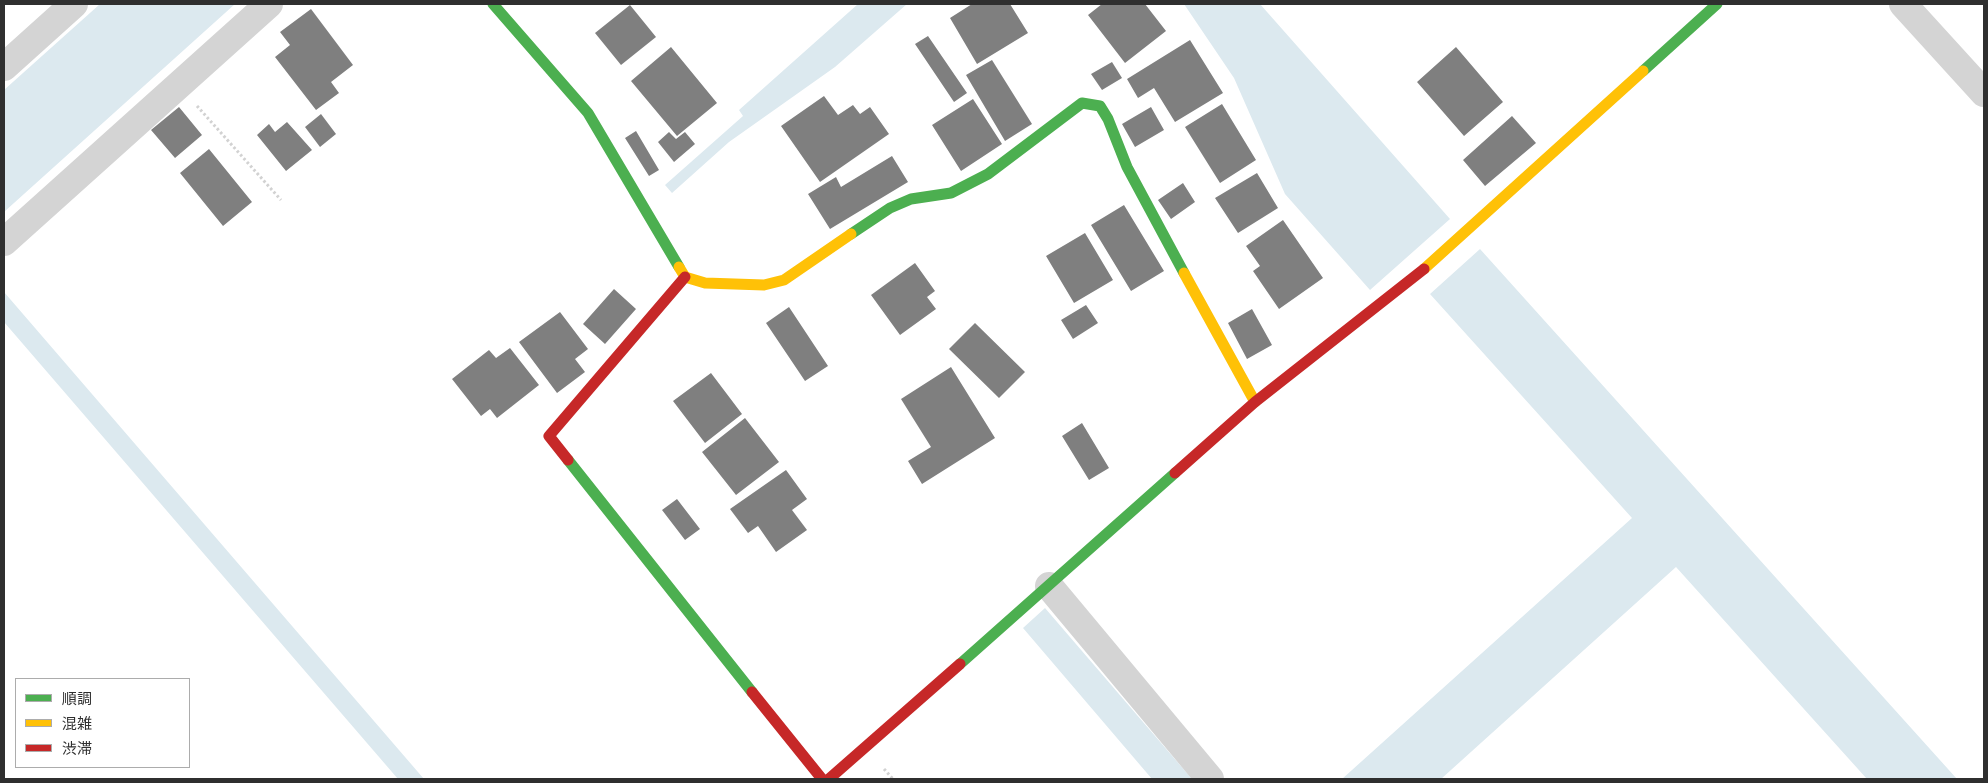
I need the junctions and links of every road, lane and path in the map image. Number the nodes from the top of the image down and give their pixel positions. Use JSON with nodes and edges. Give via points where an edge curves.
{"nodes":[{"id":1,"x":74,"y":4,"type":"edge"},
{"id":2,"x":269,"y":4,"type":"edge"},
{"id":3,"x":493,"y":4,"type":"edge"},
{"id":4,"x":1717,"y":4,"type":"edge"},
{"id":5,"x":1903,"y":4,"type":"edge"},
{"id":6,"x":4,"y":68,"type":"edge"},
{"id":7,"x":178,"y":85,"type":"junction"},
{"id":8,"x":1984,"y":93,"type":"edge"},
{"id":9,"x":281,"y":200,"type":"dead end"},
{"id":10,"x":4,"y":242,"type":"edge"},
{"id":11,"x":685,"y":277,"type":"junction"},
{"id":12,"x":1255,"y":402,"type":"junction"},
{"id":13,"x":1048,"y":586,"type":"junction"},
{"id":14,"x":822,"y":779,"type":"edge"},
{"id":15,"x":829,"y":779,"type":"edge"},
{"id":16,"x":1210,"y":779,"type":"edge"}],
"edges":[{"from":1,"to":6,"type":"street"},
{"from":2,"to":7,"type":"street"},
{"from":3,"to":11,"type":"street","via":[[588,113]]},
{"from":4,"to":12,"type":"street","via":[[1423,270]]},
{"from":5,"to":8,"type":"street"},
{"from":7,"to":9,"type":"path"},
{"from":7,"to":10,"type":"street"},
{"from":11,"to":12,"type":"street","via":[[705,283],[764,285],[784,280],[890,208],[911,199],[951,192],[988,174],[1082,103],[1100,106],[1126,167]]},
{"from":11,"to":14,"type":"street","via":[[550,436]]},
{"from":12,"to":13,"type":"street"},
{"from":13,"to":15,"type":"street"},
{"from":13,"to":16,"type":"street"}]}
